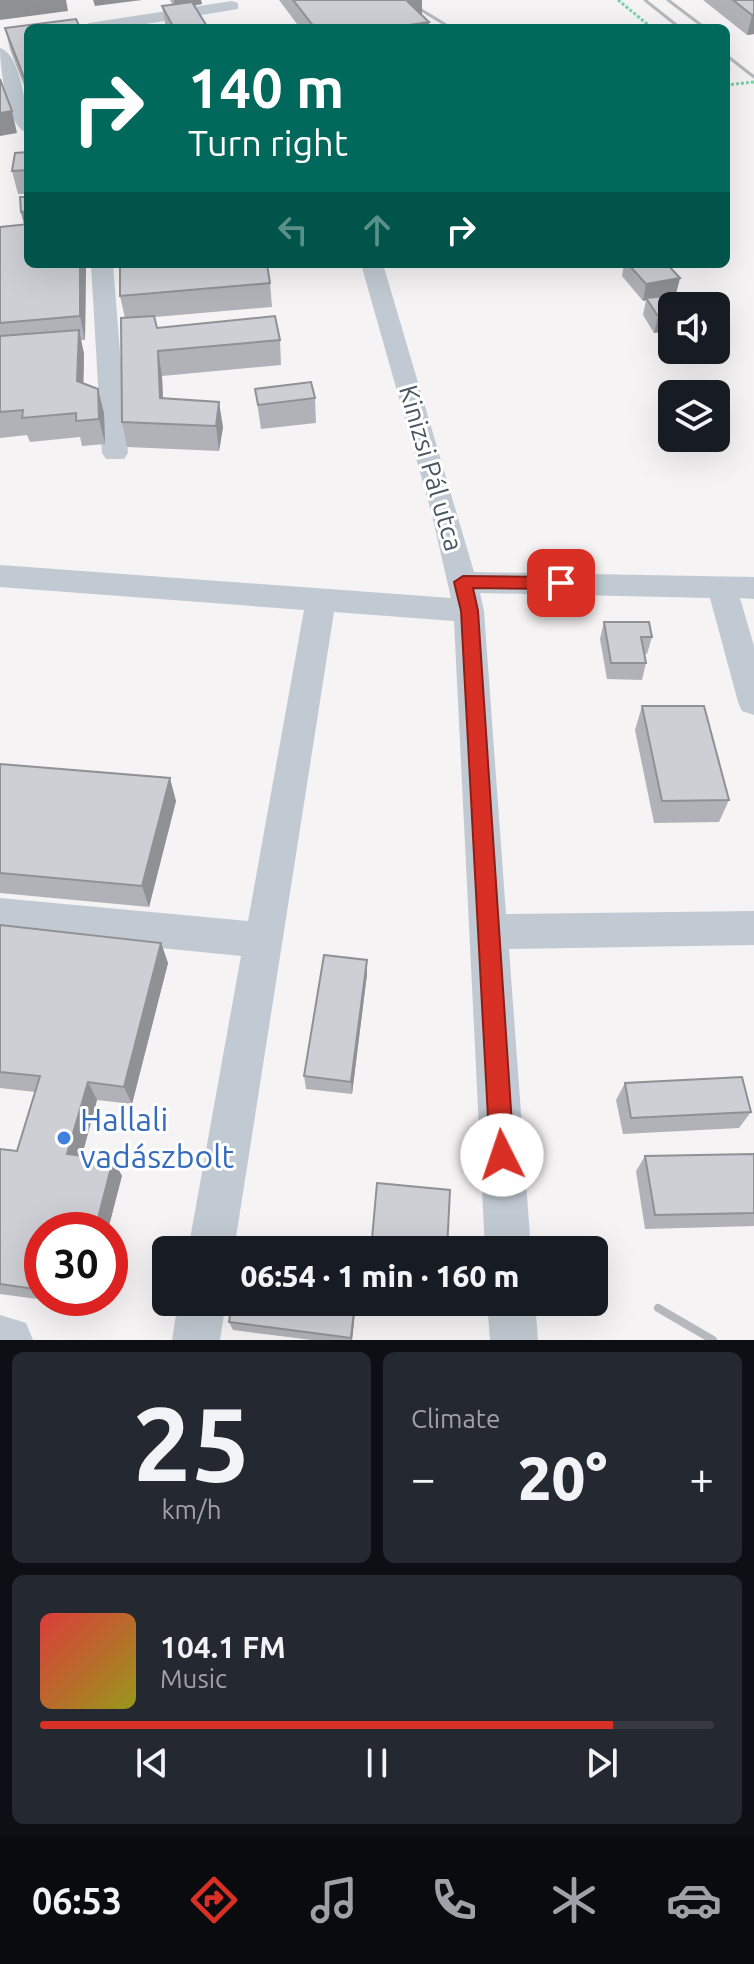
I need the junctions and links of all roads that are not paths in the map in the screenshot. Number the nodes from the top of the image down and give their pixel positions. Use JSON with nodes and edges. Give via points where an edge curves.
{"nodes":[{"id":1,"x":234,"y":8,"type":"edge"},
{"id":2,"x":118,"y":24,"type":"edge"},
{"id":3,"x":0,"y":53,"type":"edge"},
{"id":4,"x":24,"y":116,"type":"edge"},
{"id":5,"x":102,"y":268,"type":"edge"},
{"id":6,"x":373,"y":268,"type":"edge"},
{"id":7,"x":108,"y":345,"type":"junction"},
{"id":8,"x":77,"y":348,"type":"edge"},
{"id":9,"x":115,"y":453,"type":"dead end"},
{"id":10,"x":0,"y":576,"type":"edge"},
{"id":11,"x":722,"y":588,"type":"junction"},
{"id":12,"x":754,"y":588,"type":"edge"},
{"id":13,"x":466,"y":597,"type":"junction"},
{"id":14,"x":321,"y":601,"type":"junction"},
{"id":15,"x":754,"y":702,"type":"edge"},
{"id":16,"x":0,"y":915,"type":"edge"},
{"id":17,"x":754,"y":928,"type":"edge"},
{"id":18,"x":488,"y":932,"type":"junction"},
{"id":19,"x":262,"y":940,"type":"junction"},
{"id":20,"x":213,"y":1236,"type":"edge"},
{"id":21,"x":507,"y":1236,"type":"edge"},
{"id":22,"x":200,"y":1316,"type":"edge"},
{"id":23,"x":512,"y":1316,"type":"edge"},
{"id":24,"x":0,"y":1339,"type":"edge"},
{"id":25,"x":9,"y":1340,"type":"edge"},
{"id":26,"x":196,"y":1340,"type":"edge"},
{"id":27,"x":514,"y":1340,"type":"edge"}],
"edges":[{"from":1,"to":2,"type":"street"},
{"from":3,"to":4,"type":"street"},
{"from":5,"to":7,"type":"street"},
{"from":6,"to":13,"type":"street","name":"Kinizsi Pál utca"},
{"from":7,"to":8,"type":"street"},
{"from":7,"to":9,"type":"street"},
{"from":10,"to":14,"type":"street"},
{"from":11,"to":12,"type":"street"},
{"from":11,"to":13,"type":"street"},
{"from":11,"to":15,"type":"street"},
{"from":13,"to":14,"type":"street"},
{"from":13,"to":18,"type":"street","name":"Kinizsi Pál utca"},
{"from":14,"to":19,"type":"street"},
{"from":16,"to":19,"type":"street"},
{"from":17,"to":18,"type":"street"},
{"from":18,"to":21,"type":"street","name":"Kinizsi Pál utca"},
{"from":19,"to":20,"type":"street"},
{"from":22,"to":26,"type":"street"},
{"from":23,"to":27,"type":"street"},
{"from":24,"to":25,"type":"street"}]}
